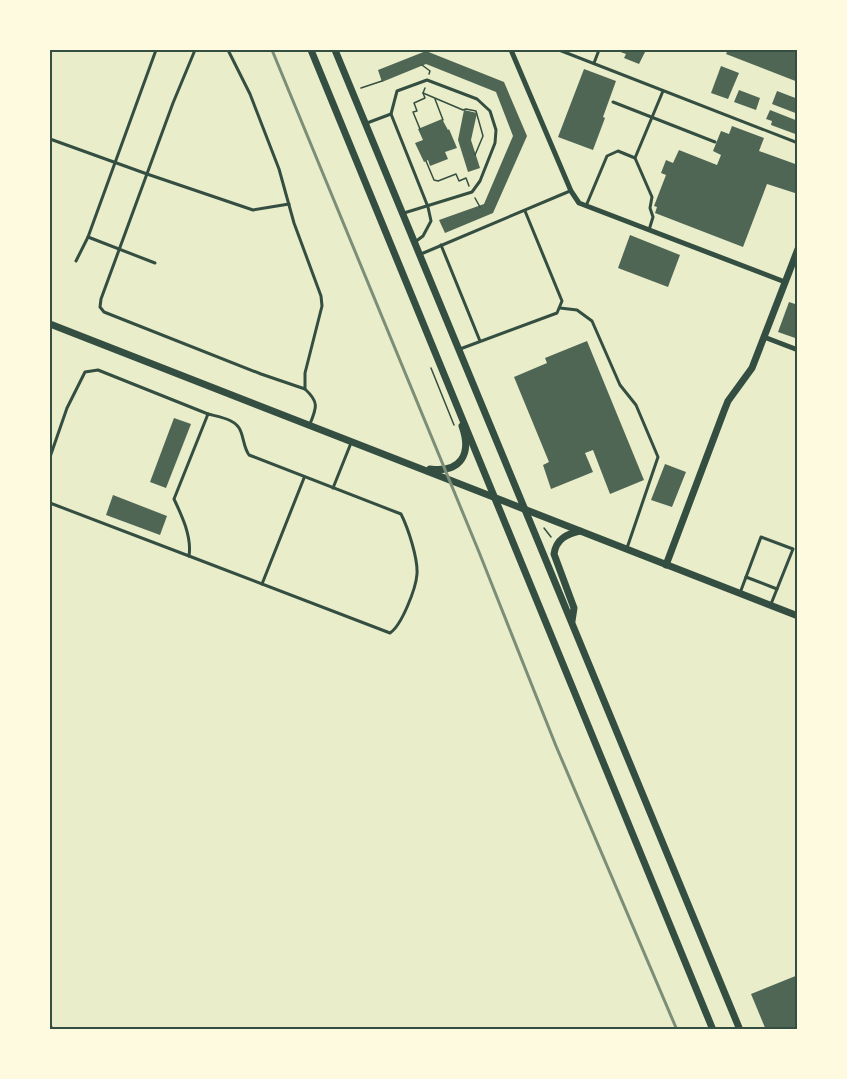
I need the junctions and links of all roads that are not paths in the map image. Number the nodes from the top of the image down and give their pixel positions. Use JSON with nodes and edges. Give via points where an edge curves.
{"nodes":[{"id":1,"x":156,"y":50,"type":"edge"},
{"id":2,"x":195,"y":50,"type":"edge"},
{"id":3,"x":228,"y":50,"type":"edge"},
{"id":4,"x":311,"y":50,"type":"edge"},
{"id":5,"x":335,"y":50,"type":"edge"},
{"id":6,"x":511,"y":50,"type":"edge"},
{"id":7,"x":559,"y":50,"type":"edge"},
{"id":8,"x":599,"y":50,"type":"edge"},
{"id":9,"x":594,"y":63,"type":"junction"},
{"id":10,"x":663,"y":90,"type":"junction"},
{"id":11,"x":613,"y":102,"type":"dead end"},
{"id":12,"x":391,"y":114,"type":"junction"},
{"id":13,"x":652,"y":118,"type":"junction"},
{"id":14,"x":366,"y":124,"type":"junction"},
{"id":15,"x":50,"y":139,"type":"edge"},
{"id":16,"x":715,"y":142,"type":"dead end"},
{"id":17,"x":798,"y":143,"type":"edge"},
{"id":18,"x":635,"y":158,"type":"junction"},
{"id":19,"x":114,"y":162,"type":"junction"},
{"id":20,"x":147,"y":174,"type":"junction"},
{"id":21,"x":571,"y":191,"type":"junction"},
{"id":22,"x":289,"y":204,"type":"junction"},
{"id":23,"x":428,"y":207,"type":"junction"},
{"id":24,"x":586,"y":207,"type":"junction"},
{"id":25,"x":525,"y":211,"type":"junction"},
{"id":26,"x":403,"y":214,"type":"junction"},
{"id":27,"x":649,"y":231,"type":"junction"},
{"id":28,"x":88,"y":237,"type":"junction"},
{"id":29,"x":414,"y":243,"type":"junction"},
{"id":30,"x":441,"y":245,"type":"junction"},
{"id":31,"x":119,"y":249,"type":"junction"},
{"id":32,"x":798,"y":249,"type":"edge"},
{"id":33,"x":419,"y":254,"type":"junction"},
{"id":34,"x":76,"y":261,"type":"dead end"},
{"id":35,"x":155,"y":263,"type":"dead end"},
{"id":36,"x":784,"y":282,"type":"junction"},
{"id":37,"x":560,"y":308,"type":"junction"},
{"id":38,"x":50,"y":326,"type":"edge"},
{"id":39,"x":764,"y":337,"type":"junction"},
{"id":40,"x":480,"y":341,"type":"junction"},
{"id":41,"x":458,"y":350,"type":"junction"},
{"id":42,"x":798,"y":350,"type":"edge"},
{"id":43,"x":449,"y":384,"type":"junction"},
{"id":44,"x":305,"y":389,"type":"junction"},
{"id":45,"x":208,"y":414,"type":"junction"},
{"id":46,"x":310,"y":425,"type":"junction"},
{"id":47,"x":352,"y":441,"type":"junction"},
{"id":48,"x":50,"y":457,"type":"edge"},
{"id":49,"x":418,"y":467,"type":"junction"},
{"id":50,"x":304,"y":478,"type":"junction"},
{"id":51,"x":333,"y":488,"type":"junction"},
{"id":52,"x":494,"y":497,"type":"junction"},
{"id":53,"x":50,"y":503,"type":"edge"},
{"id":54,"x":524,"y":508,"type":"junction"},
{"id":55,"x":580,"y":531,"type":"junction"},
{"id":56,"x":627,"y":549,"type":"junction"},
{"id":57,"x":189,"y":556,"type":"junction"},
{"id":58,"x":666,"y":565,"type":"junction"},
{"id":59,"x":746,"y":577,"type":"junction"},
{"id":60,"x":262,"y":584,"type":"junction"},
{"id":61,"x":777,"y":589,"type":"junction"},
{"id":62,"x":740,"y":593,"type":"junction"},
{"id":63,"x":770,"y":605,"type":"junction"},
{"id":64,"x":798,"y":615,"type":"edge"},
{"id":65,"x":572,"y":623,"type":"junction"},
{"id":66,"x":715,"y":1029,"type":"edge"},
{"id":67,"x":740,"y":1029,"type":"edge"}],
"edges":[{"from":1,"to":19,"type":"lane"},
{"from":2,"to":20,"type":"lane"},
{"from":3,"to":22,"type":"lane","via":[[250,94]]},
{"from":4,"to":43,"type":"street"},
{"from":5,"to":14,"type":"street"},
{"from":6,"to":21,"type":"street"},
{"from":7,"to":9,"type":"lane"},
{"from":8,"to":9,"type":"lane"},
{"from":9,"to":10,"type":"lane"},
{"from":10,"to":13,"type":"lane"},
{"from":10,"to":17,"type":"lane"},
{"from":11,"to":13,"type":"lane"},
{"from":12,"to":14,"type":"lane"},
{"from":12,"to":23,"type":"lane"},
{"from":12,"to":23,"type":"lane","via":[[397,91],[427,80],[477,99],[490,111],[495,142],[480,181],[472,192]]},
{"from":13,"to":16,"type":"lane"},
{"from":13,"to":18,"type":"lane"},
{"from":14,"to":26,"type":"street"},
{"from":15,"to":19,"type":"lane"},
{"from":18,"to":24,"type":"lane","via":[[618,151],[607,156]]},
{"from":18,"to":27,"type":"lane","via":[[652,196]]},
{"from":19,"to":20,"type":"lane"},
{"from":19,"to":28,"type":"lane"},
{"from":20,"to":22,"type":"lane","via":[[253,210]]},
{"from":20,"to":31,"type":"lane"},
{"from":21,"to":24,"type":"street"},
{"from":21,"to":25,"type":"lane"},
{"from":22,"to":44,"type":"lane","via":[[322,306],[305,373]]},
{"from":23,"to":26,"type":"lane"},
{"from":23,"to":29,"type":"lane","via":[[431,221]]},
{"from":24,"to":27,"type":"street"},
{"from":25,"to":30,"type":"lane"},
{"from":25,"to":37,"type":"lane","via":[[562,301]]},
{"from":26,"to":29,"type":"street"},
{"from":27,"to":36,"type":"street"},
{"from":28,"to":31,"type":"lane"},
{"from":28,"to":34,"type":"lane"},
{"from":29,"to":33,"type":"street"},
{"from":30,"to":33,"type":"lane"},
{"from":30,"to":40,"type":"lane"},
{"from":31,"to":35,"type":"lane"},
{"from":31,"to":44,"type":"lane","via":[[101,299],[100,306],[105,312]]},
{"from":32,"to":36,"type":"street"},
{"from":33,"to":41,"type":"street"},
{"from":36,"to":39,"type":"street"},
{"from":37,"to":40,"type":"lane","via":[[557,313]]},
{"from":37,"to":56,"type":"lane","via":[[577,310],[592,321],[658,457]]},
{"from":38,"to":46,"type":"street"},
{"from":39,"to":42,"type":"street"},
{"from":39,"to":58,"type":"street","via":[[748,375],[723,411]]},
{"from":40,"to":41,"type":"lane"},
{"from":41,"to":54,"type":"street"},
{"from":43,"to":49,"type":"street","via":[[465,433],[465,455],[459,463],[445,469]]},
{"from":43,"to":52,"type":"street"},
{"from":44,"to":46,"type":"lane","via":[[315,398]]},
{"from":45,"to":48,"type":"lane","via":[[98,370],[85,372]]},
{"from":45,"to":50,"type":"lane","via":[[240,429],[249,455]]},
{"from":45,"to":57,"type":"lane","via":[[174,499],[188,535]]},
{"from":46,"to":47,"type":"street"},
{"from":47,"to":49,"type":"street"},
{"from":47,"to":51,"type":"lane"},
{"from":49,"to":52,"type":"street"},
{"from":50,"to":51,"type":"lane"},
{"from":50,"to":60,"type":"lane"},
{"from":51,"to":60,"type":"lane","via":[[401,514],[405,522],[417,574],[407,609],[395,630],[390,633]]},
{"from":52,"to":54,"type":"street"},
{"from":52,"to":66,"type":"street"},
{"from":53,"to":57,"type":"lane"},
{"from":54,"to":55,"type":"street"},
{"from":54,"to":65,"type":"street"},
{"from":55,"to":56,"type":"street"},
{"from":55,"to":65,"type":"street","via":[[562,538],[554,549],[555,562],[574,608]]},
{"from":56,"to":58,"type":"street"},
{"from":57,"to":60,"type":"lane"},
{"from":58,"to":62,"type":"street"},
{"from":59,"to":61,"type":"lane"},
{"from":59,"to":61,"type":"lane","via":[[761,537],[793,549]]},
{"from":59,"to":62,"type":"lane"},
{"from":61,"to":63,"type":"lane"},
{"from":62,"to":63,"type":"street"},
{"from":63,"to":64,"type":"street"},
{"from":65,"to":67,"type":"street"}]}
